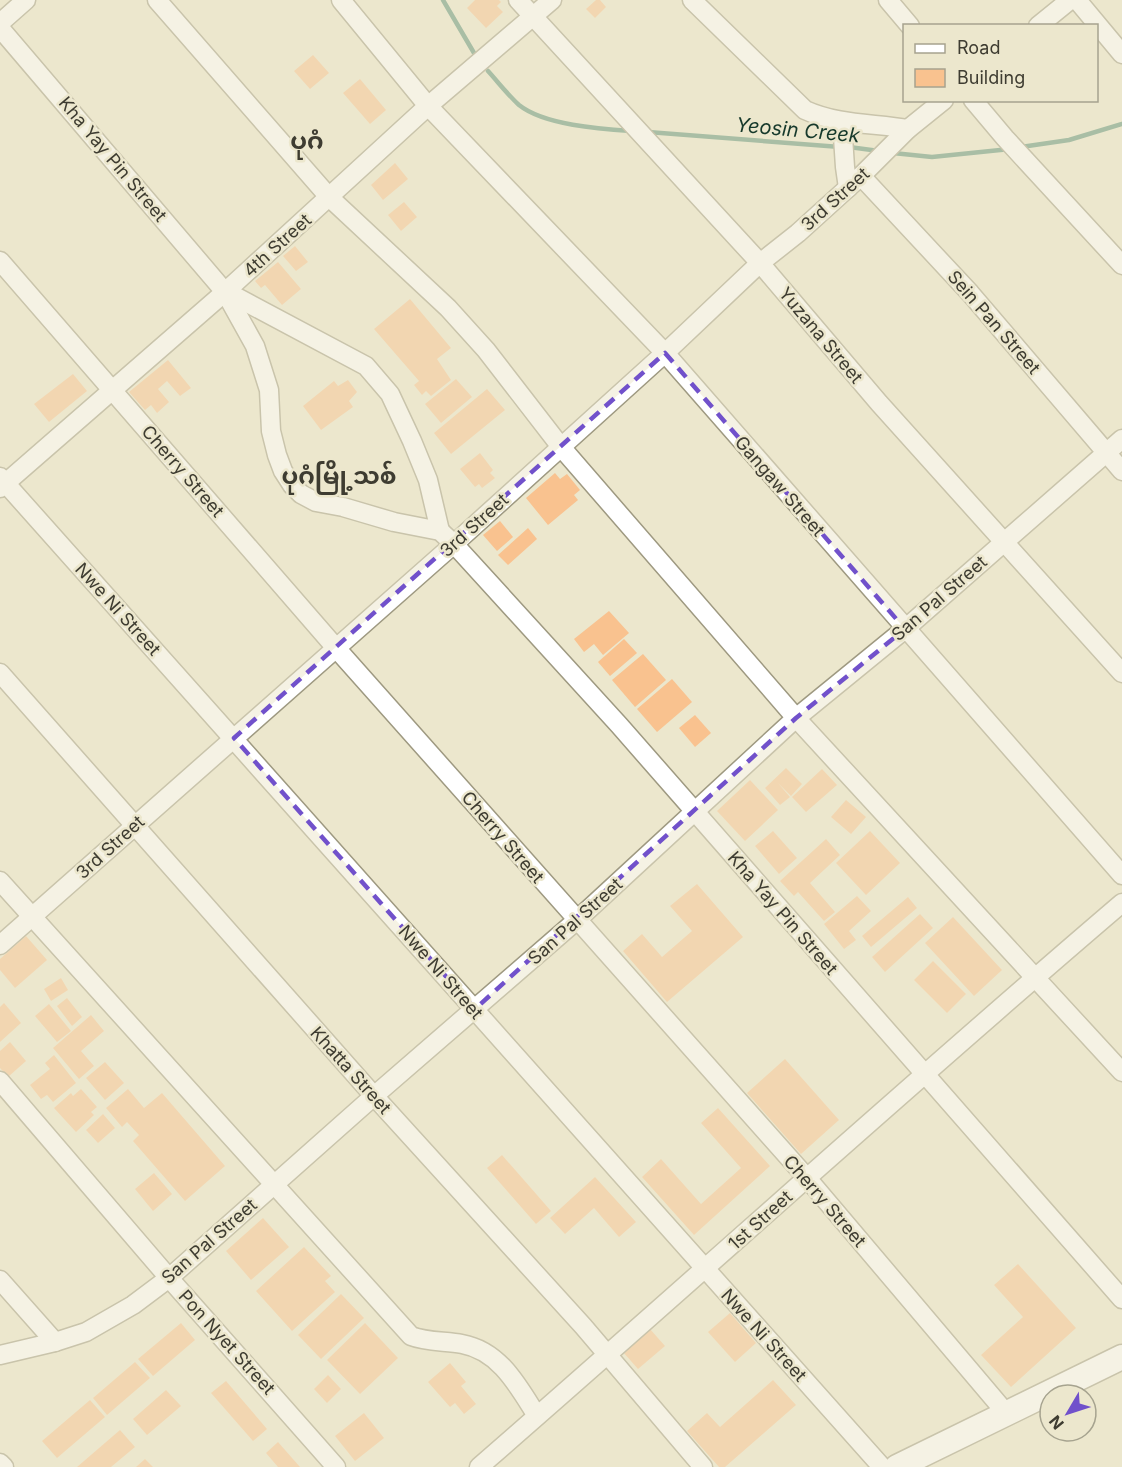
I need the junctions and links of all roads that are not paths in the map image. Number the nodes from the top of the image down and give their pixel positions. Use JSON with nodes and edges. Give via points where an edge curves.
{"nodes":[{"id":1,"x":26,"y":0,"type":"edge"},
{"id":2,"x":156,"y":0,"type":"edge"},
{"id":3,"x":341,"y":0,"type":"edge"},
{"id":4,"x":518,"y":0,"type":"edge"},
{"id":5,"x":552,"y":0,"type":"edge"},
{"id":6,"x":692,"y":0,"type":"edge"},
{"id":7,"x":888,"y":0,"type":"edge"},
{"id":8,"x":1070,"y":0,"type":"edge"},
{"id":9,"x":1077,"y":0,"type":"edge"},
{"id":10,"x":533,"y":16,"type":"junction"},
{"id":11,"x":0,"y":23,"type":"edge"},
{"id":12,"x":908,"y":24,"type":"edge"},
{"id":13,"x":1040,"y":24,"type":"edge"},
{"id":14,"x":1097,"y":24,"type":"edge"},
{"id":15,"x":1098,"y":25,"type":"edge"},
{"id":16,"x":0,"y":28,"type":"edge"},
{"id":17,"x":1122,"y":54,"type":"edge"},
{"id":18,"x":942,"y":102,"type":"edge"},
{"id":19,"x":975,"y":102,"type":"edge"},
{"id":20,"x":428,"y":106,"type":"junction"},
{"id":21,"x":908,"y":129,"type":"junction"},
{"id":22,"x":843,"y":130,"type":"junction"},
{"id":23,"x":861,"y":176,"type":"junction"},
{"id":24,"x":329,"y":196,"type":"junction"},
{"id":25,"x":0,"y":261,"type":"edge"},
{"id":26,"x":760,"y":263,"type":"junction"},
{"id":27,"x":1122,"y":265,"type":"edge"},
{"id":28,"x":225,"y":292,"type":"junction"},
{"id":29,"x":665,"y":353,"type":"junction"},
{"id":30,"x":114,"y":390,"type":"junction"},
{"id":31,"x":1122,"y":439,"type":"edge"},
{"id":32,"x":561,"y":447,"type":"junction"},
{"id":33,"x":1106,"y":453,"type":"junction"},
{"id":34,"x":1122,"y":471,"type":"edge"},
{"id":35,"x":2,"y":482,"type":"edge"},
{"id":36,"x":440,"y":531,"type":"junction"},
{"id":37,"x":1004,"y":542,"type":"junction"},
{"id":38,"x":454,"y":544,"type":"junction"},
{"id":39,"x":905,"y":629,"type":"junction"},
{"id":40,"x":336,"y":648,"type":"junction"},
{"id":41,"x":0,"y":673,"type":"edge"},
{"id":42,"x":1122,"y":673,"type":"edge"},
{"id":43,"x":796,"y":718,"type":"junction"},
{"id":44,"x":234,"y":738,"type":"junction"},
{"id":45,"x":695,"y":812,"type":"junction"},
{"id":46,"x":134,"y":825,"type":"junction"},
{"id":47,"x":1122,"y":875,"type":"edge"},
{"id":48,"x":0,"y":880,"type":"edge"},
{"id":49,"x":1122,"y":903,"type":"edge"},
{"id":50,"x":33,"y":917,"type":"junction"},
{"id":51,"x":577,"y":920,"type":"junction"},
{"id":52,"x":0,"y":945,"type":"edge"},
{"id":53,"x":1036,"y":976,"type":"junction"},
{"id":54,"x":475,"y":1009,"type":"junction"},
{"id":55,"x":1122,"y":1072,"type":"edge"},
{"id":56,"x":924,"y":1074,"type":"junction"},
{"id":57,"x":0,"y":1081,"type":"edge"},
{"id":58,"x":374,"y":1096,"type":"junction"},
{"id":59,"x":807,"y":1178,"type":"junction"},
{"id":60,"x":273,"y":1185,"type":"junction"},
{"id":61,"x":705,"y":1269,"type":"junction"},
{"id":62,"x":169,"y":1278,"type":"junction"},
{"id":63,"x":0,"y":1280,"type":"edge"},
{"id":64,"x":1122,"y":1299,"type":"edge"},
{"id":65,"x":56,"y":1342,"type":"junction"},
{"id":66,"x":0,"y":1355,"type":"edge"},
{"id":67,"x":607,"y":1356,"type":"junction"},
{"id":68,"x":1122,"y":1357,"type":"edge"},
{"id":69,"x":1006,"y":1413,"type":"junction"},
{"id":70,"x":537,"y":1416,"type":"junction"},
{"id":71,"x":0,"y":1463,"type":"edge"},
{"id":72,"x":4,"y":1467,"type":"edge"},
{"id":73,"x":336,"y":1467,"type":"edge"},
{"id":74,"x":479,"y":1467,"type":"edge"},
{"id":75,"x":703,"y":1467,"type":"edge"},
{"id":76,"x":882,"y":1467,"type":"edge"},
{"id":77,"x":897,"y":1467,"type":"edge"}],
"edges":[{"from":1,"to":11,"type":"street"},
{"from":2,"to":24,"type":"street"},
{"from":3,"to":20,"type":"street","name":"Gangaw Street"},
{"from":4,"to":10,"type":"street","name":"Yuzana Street"},
{"from":5,"to":10,"type":"street","name":"4th Street"},
{"from":6,"to":22,"type":"street","via":[[806,110]]},
{"from":7,"to":12,"type":"street"},
{"from":8,"to":13,"type":"street"},
{"from":9,"to":14,"type":"street"},
{"from":10,"to":20,"type":"street","name":"4th Street"},
{"from":10,"to":26,"type":"street","name":"Yuzana Street"},
{"from":15,"to":17,"type":"street"},
{"from":16,"to":28,"type":"street","name":"Kha Yay Pin Street"},
{"from":18,"to":21,"type":"street","name":"3rd Street"},
{"from":19,"to":27,"type":"street"},
{"from":20,"to":24,"type":"street","name":"4th Street"},
{"from":20,"to":29,"type":"street","name":"Gangaw Street"},
{"from":21,"to":22,"type":"street"},
{"from":21,"to":23,"type":"street","name":"3rd Street"},
{"from":22,"to":23,"type":"street","via":[[845,167]]},
{"from":23,"to":26,"type":"street","name":"3rd Street"},
{"from":23,"to":33,"type":"street","name":"Sein Pan Street","via":[[970,293]]},
{"from":24,"to":28,"type":"street","name":"4th Street"},
{"from":24,"to":32,"type":"street","via":[[448,308]]},
{"from":25,"to":30,"type":"street","name":"Cherry Street"},
{"from":26,"to":29,"type":"street","name":"3rd Street"},
{"from":26,"to":37,"type":"street","name":"Yuzana Street"},
{"from":28,"to":30,"type":"street","name":"4th Street"},
{"from":28,"to":36,"type":"street","name":"Kha Yay Pin Street","via":[[366,366],[390,394],[412,441],[428,480]]},
{"from":28,"to":36,"type":"street","name":"Kha Yay Pin Street","via":[[255,346],[268,390],[277,455],[292,485],[316,502]]},
{"from":29,"to":32,"type":"street","name":"3rd Street"},
{"from":29,"to":39,"type":"street","name":"Gangaw Street"},
{"from":30,"to":35,"type":"street","name":"4th Street"},
{"from":30,"to":40,"type":"street","name":"Cherry Street"},
{"from":31,"to":33,"type":"street","name":"San Pal Street"},
{"from":32,"to":38,"type":"street","name":"3rd Street"},
{"from":32,"to":43,"type":"street"},
{"from":33,"to":34,"type":"street","name":"Sein Pan Street"},
{"from":33,"to":37,"type":"street","name":"San Pal Street"},
{"from":35,"to":44,"type":"street","name":"Nwe Ni Street"},
{"from":36,"to":38,"type":"street","name":"Kha Yay Pin Street"},
{"from":37,"to":39,"type":"street","name":"San Pal Street"},
{"from":37,"to":42,"type":"street","name":"Yuzana Street"},
{"from":38,"to":40,"type":"street","name":"3rd Street"},
{"from":38,"to":45,"type":"street","name":"Kha Yay Pin Street"},
{"from":39,"to":43,"type":"street","name":"San Pal Street"},
{"from":39,"to":47,"type":"street","name":"Gangaw Street"},
{"from":40,"to":44,"type":"street","name":"3rd Street"},
{"from":40,"to":51,"type":"street","name":"Cherry Street"},
{"from":41,"to":46,"type":"street","name":"Khatta Street"},
{"from":43,"to":45,"type":"street","name":"San Pal Street"},
{"from":43,"to":53,"type":"street"},
{"from":44,"to":46,"type":"street","name":"3rd Street"},
{"from":44,"to":54,"type":"street","name":"Nwe Ni Street"},
{"from":45,"to":51,"type":"street","name":"San Pal Street"},
{"from":45,"to":56,"type":"street","name":"Kha Yay Pin Street"},
{"from":46,"to":50,"type":"street","name":"3rd Street"},
{"from":46,"to":58,"type":"street","name":"Khatta Street"},
{"from":48,"to":50,"type":"street"},
{"from":49,"to":53,"type":"street","name":"1st Street"},
{"from":50,"to":52,"type":"street","name":"3rd Street"},
{"from":50,"to":60,"type":"street"},
{"from":51,"to":54,"type":"street","name":"San Pal Street"},
{"from":51,"to":59,"type":"street","name":"Cherry Street"},
{"from":53,"to":55,"type":"street"},
{"from":53,"to":56,"type":"street","name":"1st Street"},
{"from":54,"to":58,"type":"street","name":"San Pal Street"},
{"from":54,"to":61,"type":"street","name":"Nwe Ni Street"},
{"from":56,"to":59,"type":"street","name":"1st Street"},
{"from":56,"to":64,"type":"street","name":"Kha Yay Pin Street"},
{"from":57,"to":62,"type":"street","name":"Pon Nyet Street"},
{"from":58,"to":60,"type":"street","name":"San Pal Street"},
{"from":58,"to":67,"type":"street","name":"Khatta Street"},
{"from":59,"to":61,"type":"street","name":"1st Street"},
{"from":59,"to":69,"type":"street","name":"Cherry Street"},
{"from":60,"to":62,"type":"street","name":"San Pal Street"},
{"from":60,"to":70,"type":"street","via":[[411,1336],[483,1351],[514,1380]]},
{"from":61,"to":67,"type":"street","name":"1st Street"},
{"from":61,"to":76,"type":"street","name":"Nwe Ni Street"},
{"from":62,"to":65,"type":"street","name":"San Pal Street","via":[[86,1332]]},
{"from":62,"to":73,"type":"street","name":"Pon Nyet Street"},
{"from":63,"to":65,"type":"street"},
{"from":65,"to":66,"type":"street","name":"San Pal Street"},
{"from":67,"to":70,"type":"street","name":"1st Street"},
{"from":67,"to":75,"type":"street","name":"Khatta Street"},
{"from":68,"to":69,"type":"main road"},
{"from":69,"to":77,"type":"main road"},
{"from":70,"to":74,"type":"street","name":"1st Street"},
{"from":71,"to":72,"type":"street"}]}
